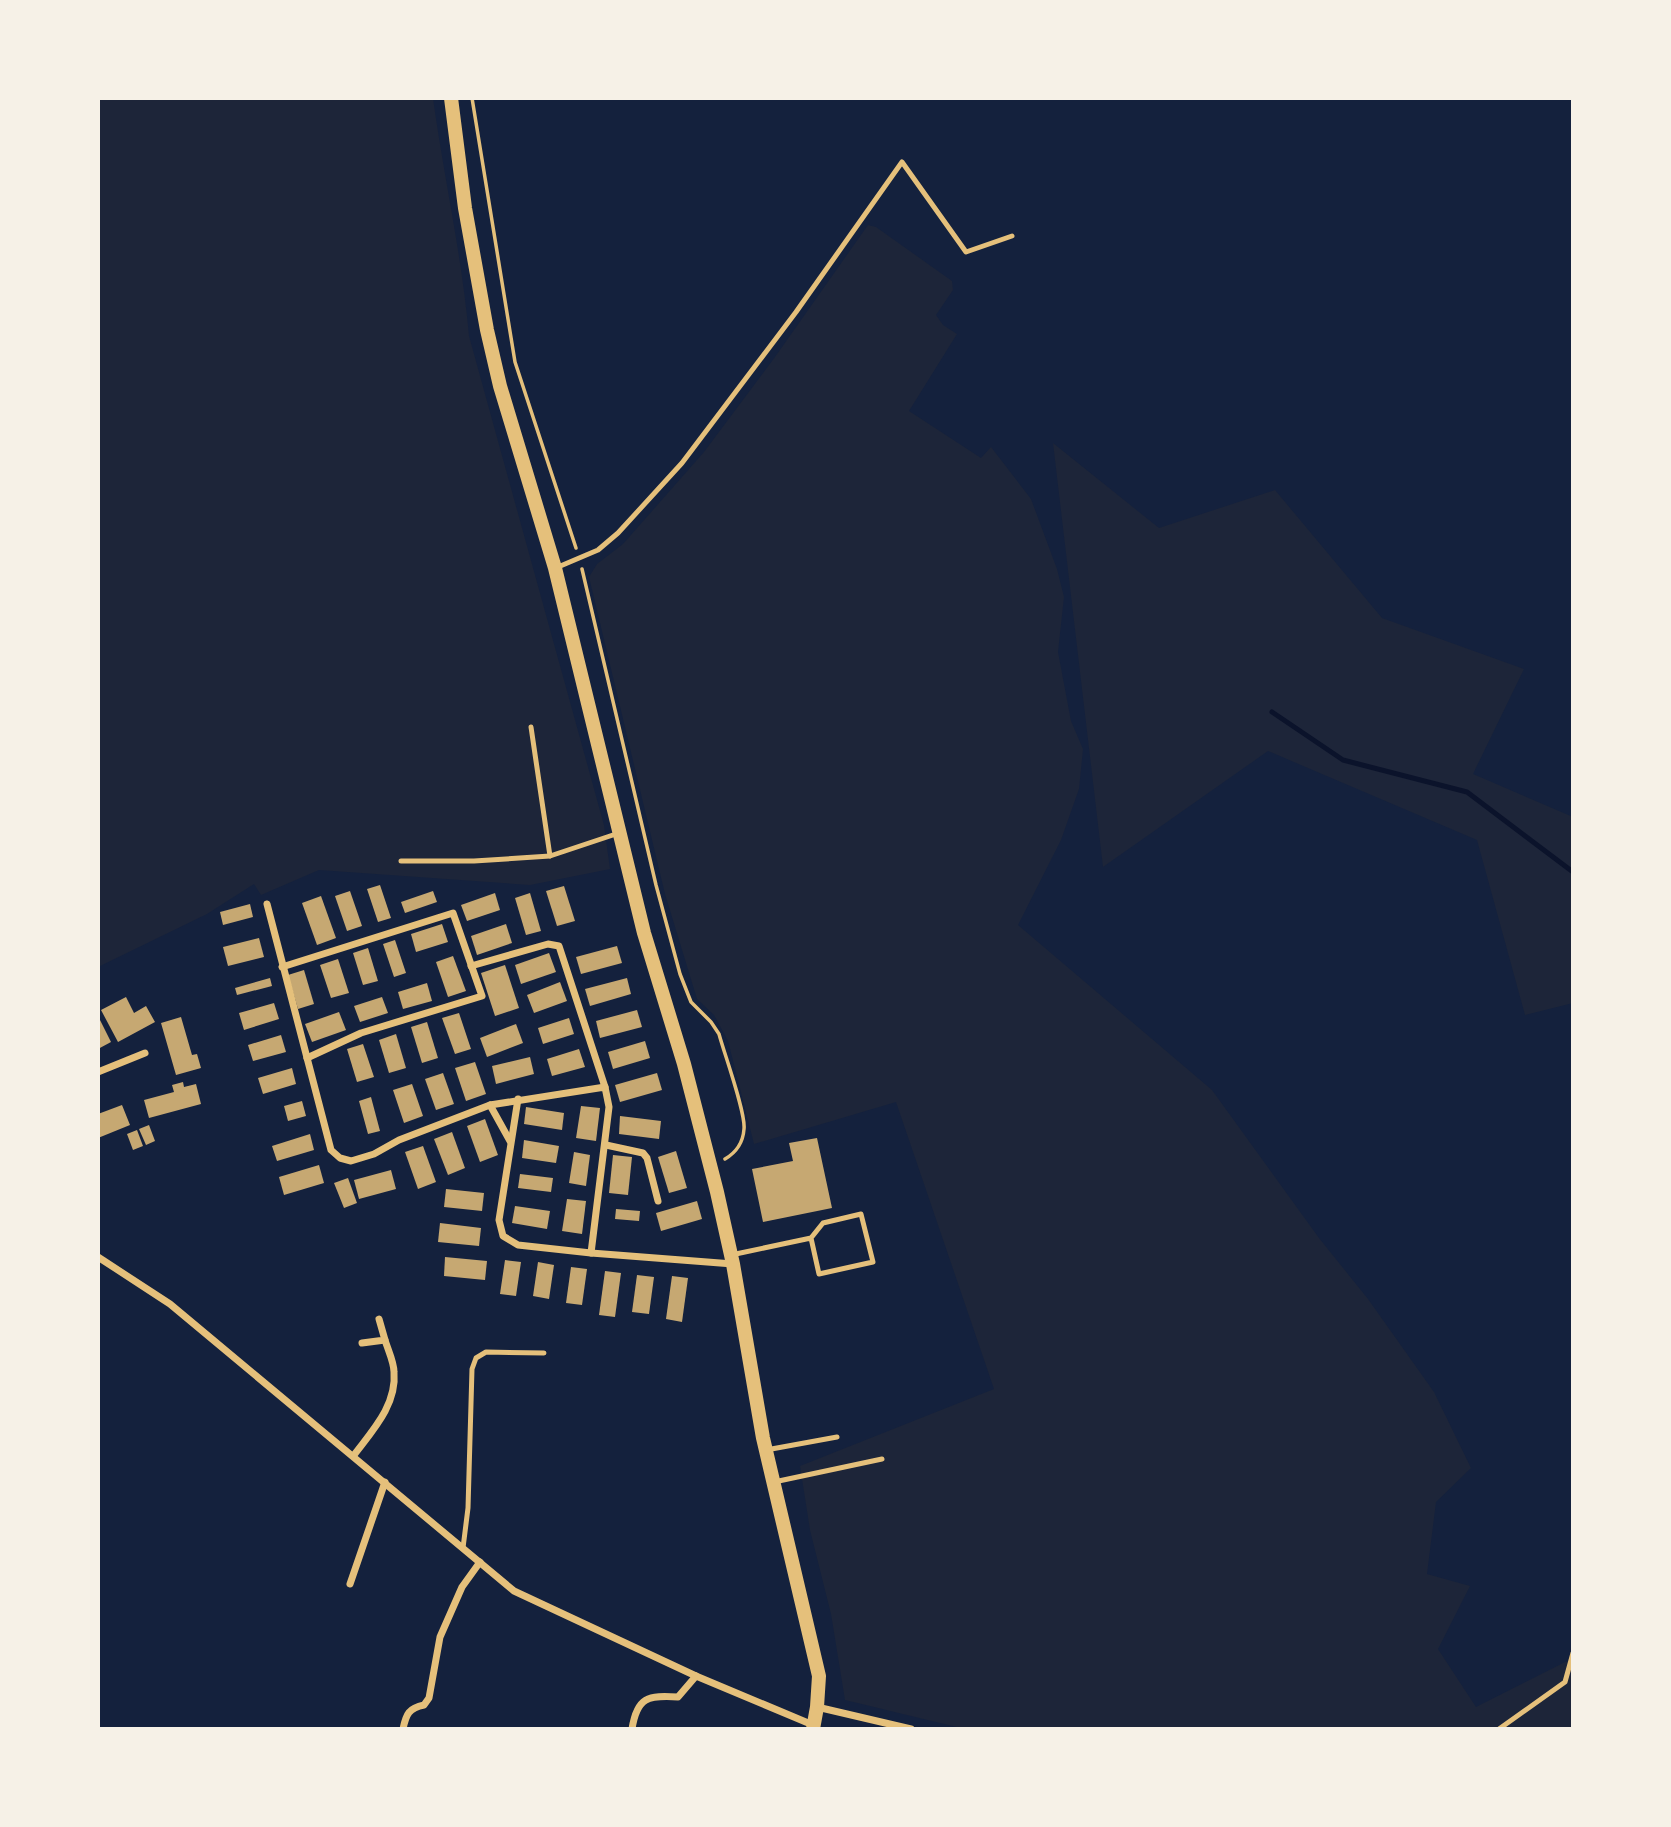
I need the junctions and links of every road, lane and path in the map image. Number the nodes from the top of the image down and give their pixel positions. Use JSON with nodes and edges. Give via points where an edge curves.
{"nodes":[{"id":1,"x":451,"y":98,"type":"edge"},
{"id":2,"x":472,"y":98,"type":"edge"},
{"id":3,"x":1012,"y":236,"type":"dead end"},
{"id":4,"x":580,"y":560,"type":"junction"},
{"id":5,"x":555,"y":568,"type":"junction"},
{"id":6,"x":531,"y":727,"type":"dead end"},
{"id":7,"x":619,"y":832,"type":"junction"},
{"id":8,"x":550,"y":856,"type":"junction"},
{"id":9,"x":401,"y":861,"type":"dead end"},
{"id":10,"x":267,"y":904,"type":"dead end"},
{"id":11,"x":471,"y":966,"type":"junction"},
{"id":12,"x":282,"y":967,"type":"junction"},
{"id":13,"x":145,"y":1053,"type":"dead end"},
{"id":14,"x":307,"y":1058,"type":"junction"},
{"id":15,"x":98,"y":1072,"type":"edge"},
{"id":16,"x":605,"y":1087,"type":"junction"},
{"id":17,"x":518,"y":1099,"type":"junction"},
{"id":18,"x":490,"y":1105,"type":"junction"},
{"id":19,"x":510,"y":1141,"type":"junction"},
{"id":20,"x":606,"y":1145,"type":"junction"},
{"id":21,"x":709,"y":1164,"type":"junction"},
{"id":22,"x":658,"y":1201,"type":"dead end"},
{"id":23,"x":811,"y":1238,"type":"junction"},
{"id":24,"x":591,"y":1253,"type":"junction"},
{"id":25,"x":98,"y":1257,"type":"edge"},
{"id":26,"x":732,"y":1259,"type":"junction"},
{"id":27,"x":379,"y":1320,"type":"dead end"},
{"id":28,"x":385,"y":1340,"type":"junction"},
{"id":29,"x":362,"y":1343,"type":"dead end"},
{"id":30,"x":544,"y":1353,"type":"dead end"},
{"id":31,"x":837,"y":1437,"type":"dead end"},
{"id":32,"x":766,"y":1450,"type":"junction"},
{"id":33,"x":354,"y":1455,"type":"junction"},
{"id":34,"x":882,"y":1459,"type":"dead end"},
{"id":35,"x":385,"y":1482,"type":"junction"},
{"id":36,"x":774,"y":1482,"type":"junction"},
{"id":37,"x":463,"y":1548,"type":"junction"},
{"id":38,"x":480,"y":1562,"type":"junction"},
{"id":39,"x":351,"y":1584,"type":"dead end"},
{"id":40,"x":1573,"y":1653,"type":"edge"},
{"id":41,"x":696,"y":1676,"type":"junction"},
{"id":42,"x":817,"y":1707,"type":"junction"},
{"id":43,"x":813,"y":1727,"type":"edge"},
{"id":44,"x":403,"y":1729,"type":"edge"},
{"id":45,"x":632,"y":1729,"type":"edge"},
{"id":46,"x":911,"y":1729,"type":"edge"},
{"id":47,"x":1499,"y":1729,"type":"edge"}],
"edges":[{"from":1,"to":5,"type":"main road","via":[[487,330]]},
{"from":2,"to":4,"type":"path","via":[[515,362]]},
{"from":3,"to":4,"type":"lane","via":[[967,252],[902,162],[682,463],[618,533]]},
{"from":4,"to":5,"type":"lane"},
{"from":4,"to":21,"type":"path","via":[[680,974],[691,1002],[719,1034],[745,1126],[732,1156]]},
{"from":5,"to":7,"type":"main road"},
{"from":6,"to":8,"type":"lane"},
{"from":7,"to":8,"type":"lane"},
{"from":7,"to":21,"type":"main road"},
{"from":8,"to":9,"type":"lane"},
{"from":10,"to":12,"type":"street"},
{"from":11,"to":12,"type":"street","via":[[453,913]]},
{"from":11,"to":14,"type":"street","via":[[482,996],[361,1033]]},
{"from":11,"to":16,"type":"street","via":[[548,944],[559,946]]},
{"from":12,"to":14,"type":"street"},
{"from":13,"to":15,"type":"street"},
{"from":14,"to":18,"type":"street","via":[[331,1150],[351,1161]]},
{"from":16,"to":17,"type":"street"},
{"from":16,"to":20,"type":"street","via":[[609,1107]]},
{"from":17,"to":18,"type":"street"},
{"from":17,"to":19,"type":"street"},
{"from":18,"to":19,"type":"street"},
{"from":19,"to":24,"type":"street","via":[[499,1220],[503,1236],[518,1245]]},
{"from":20,"to":22,"type":"street","via":[[643,1153]]},
{"from":20,"to":24,"type":"street"},
{"from":21,"to":26,"type":"main road"},
{"from":23,"to":23,"type":"lane","via":[[822,1223],[860,1214],[873,1262],[819,1274]]},
{"from":23,"to":26,"type":"lane"},
{"from":24,"to":26,"type":"street"},
{"from":25,"to":33,"type":"street","via":[[170,1304]]},
{"from":26,"to":32,"type":"main road"},
{"from":27,"to":28,"type":"street"},
{"from":28,"to":29,"type":"street"},
{"from":28,"to":33,"type":"street","via":[[395,1371],[393,1390],[387,1409]]},
{"from":30,"to":37,"type":"lane","via":[[486,1352],[476,1358]]},
{"from":31,"to":32,"type":"lane"},
{"from":32,"to":36,"type":"main road"},
{"from":33,"to":35,"type":"street"},
{"from":34,"to":36,"type":"lane"},
{"from":35,"to":37,"type":"street"},
{"from":35,"to":39,"type":"street"},
{"from":36,"to":42,"type":"main road","via":[[819,1676]]},
{"from":37,"to":38,"type":"street"},
{"from":38,"to":41,"type":"street","via":[[514,1591]]},
{"from":38,"to":44,"type":"street","via":[[462,1587],[440,1637],[429,1698],[407,1714]]},
{"from":40,"to":47,"type":"lane","via":[[1564,1682]]},
{"from":41,"to":43,"type":"street"},
{"from":41,"to":45,"type":"street","via":[[678,1697],[644,1699]]},
{"from":42,"to":43,"type":"main road"},
{"from":42,"to":46,"type":"street"}]}
